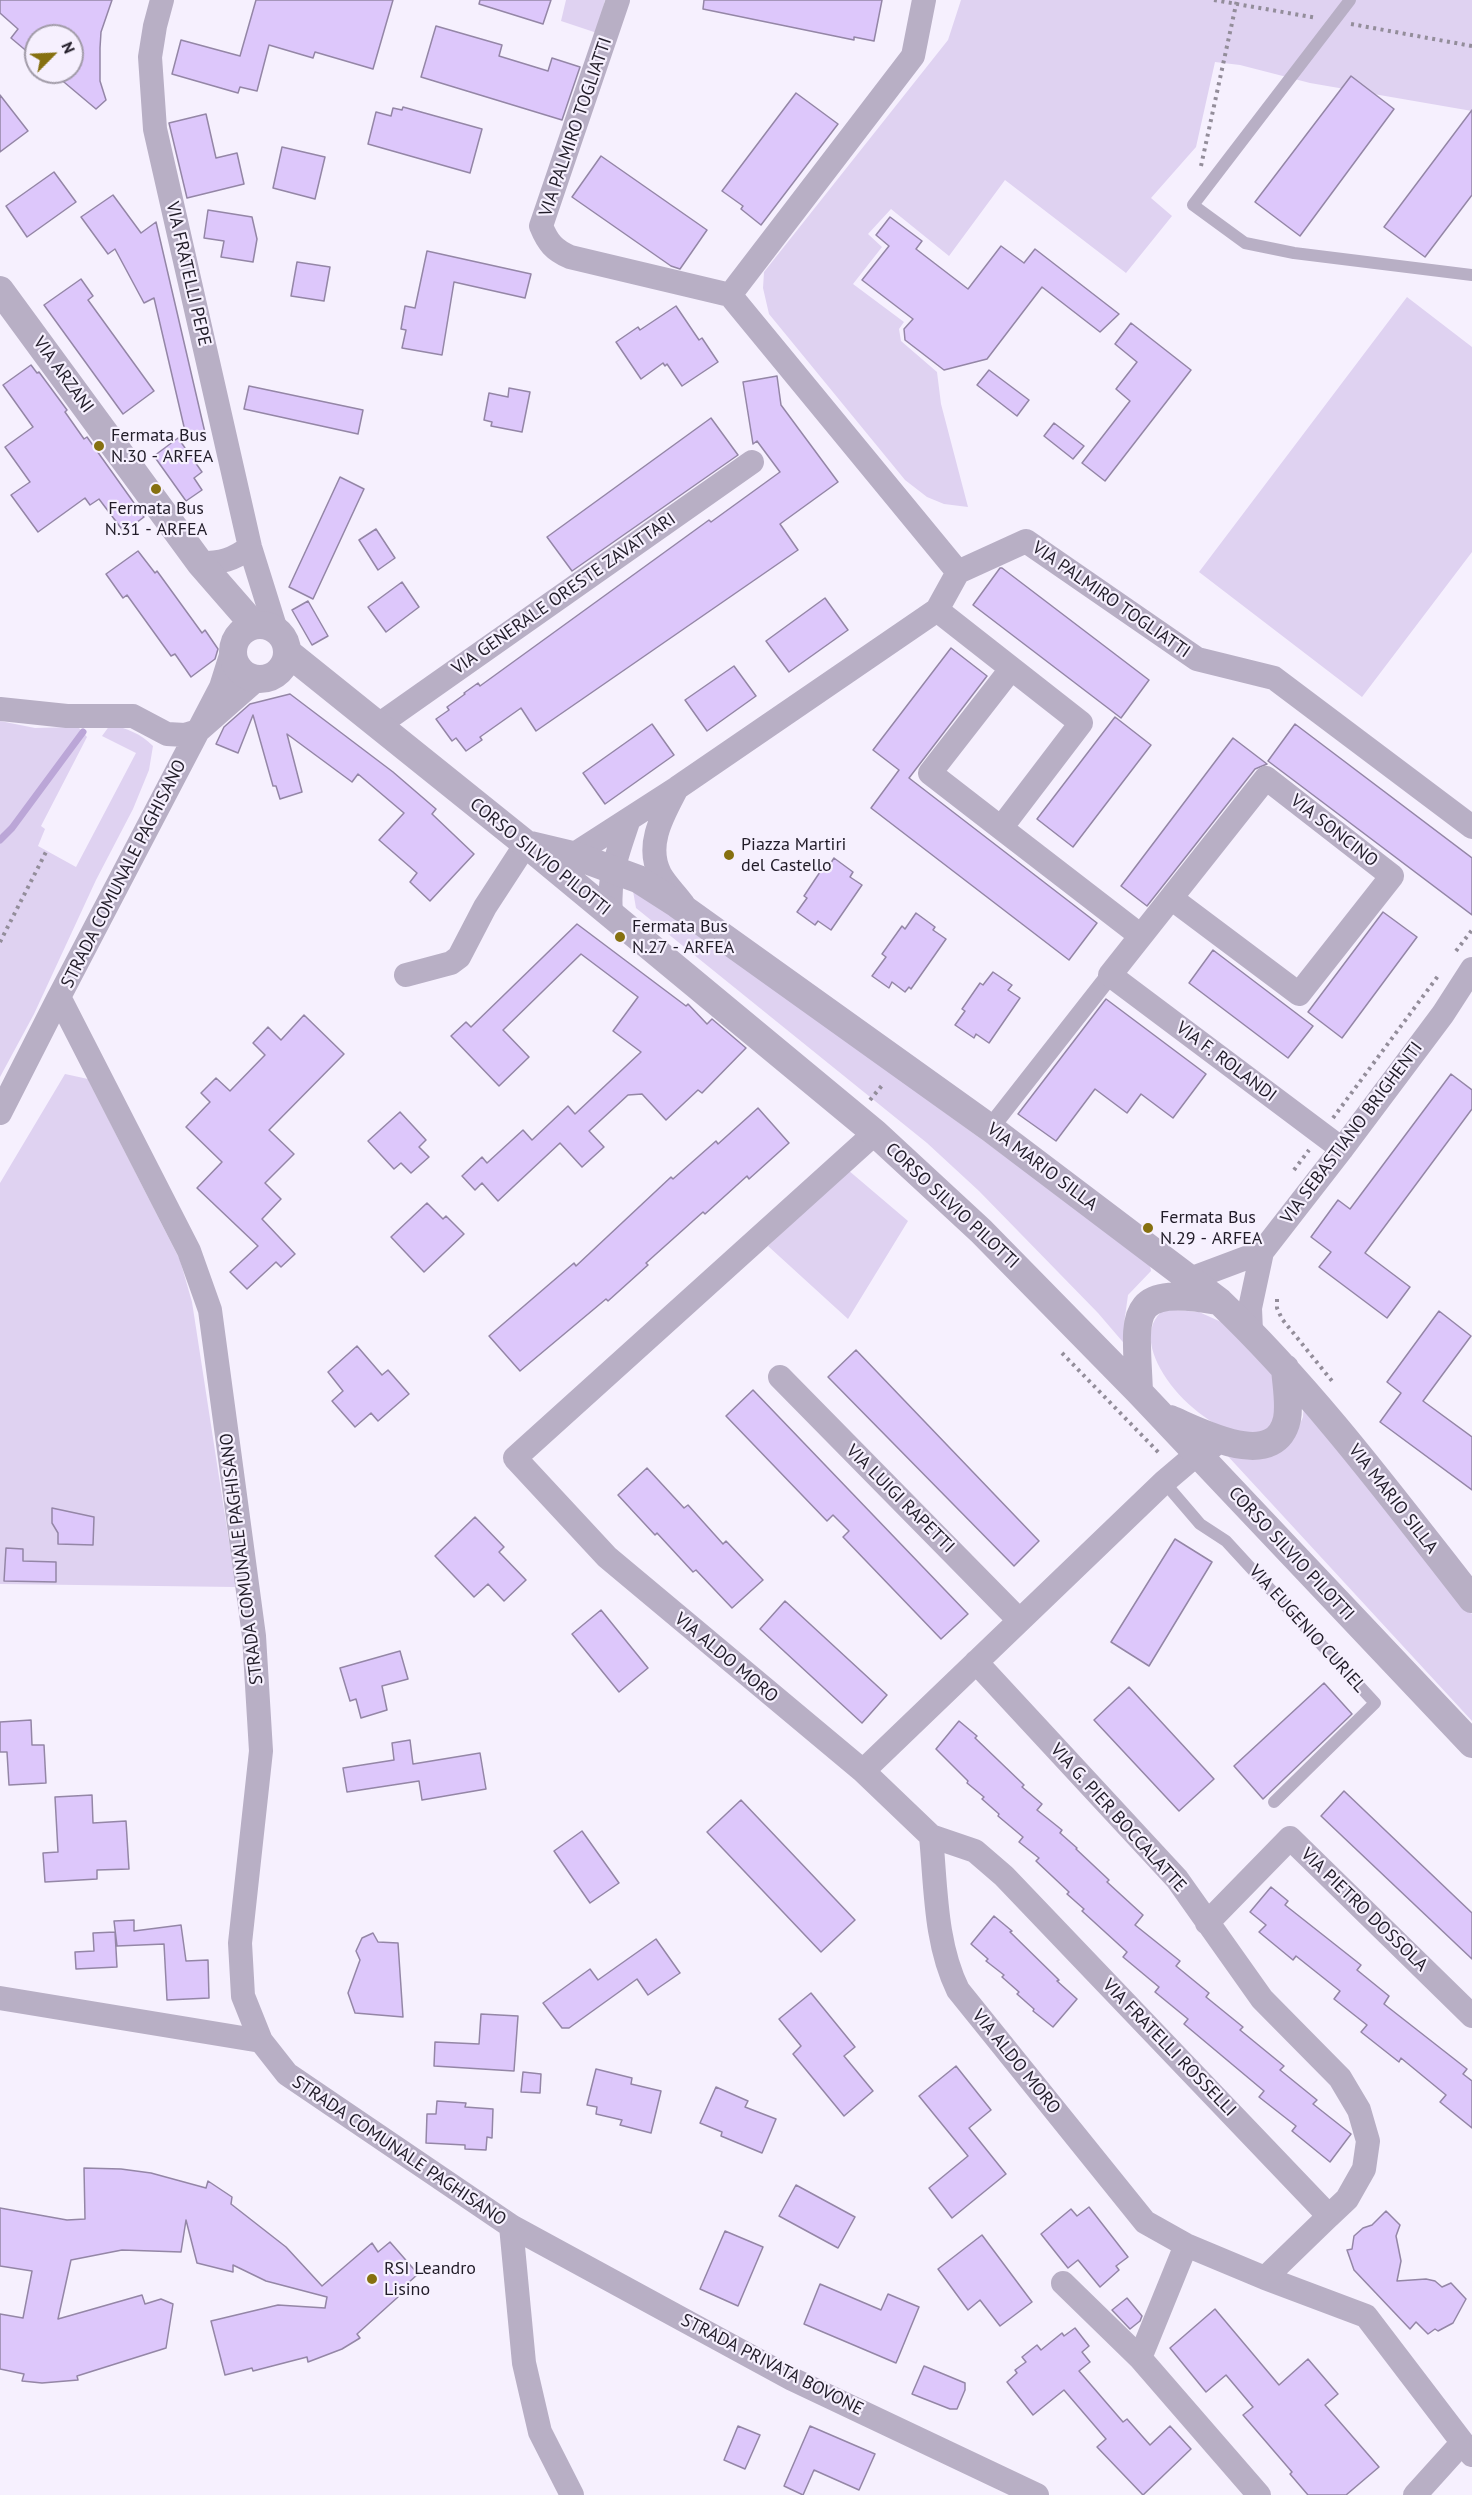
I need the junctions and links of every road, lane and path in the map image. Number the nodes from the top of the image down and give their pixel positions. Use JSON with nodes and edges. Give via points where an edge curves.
{"nodes":[{"id":1,"x":162,"y":0,"type":"edge"},
{"id":2,"x":618,"y":0,"type":"edge"},
{"id":3,"x":924,"y":0,"type":"edge"},
{"id":4,"x":1237,"y":0,"type":"edge"},
{"id":5,"x":1350,"y":0,"type":"edge"},
{"id":6,"x":1193,"y":205,"type":"junction"},
{"id":7,"x":1472,"y":275,"type":"edge"},
{"id":8,"x":0,"y":290,"type":"edge"},
{"id":9,"x":730,"y":295,"type":"junction"},
{"id":10,"x":752,"y":462,"type":"dead end"},
{"id":11,"x":250,"y":547,"type":"junction"},
{"id":12,"x":206,"y":570,"type":"junction"},
{"id":13,"x":958,"y":572,"type":"junction"},
{"id":14,"x":936,"y":610,"type":"junction"},
{"id":15,"x":260,"y":647,"type":"junction"},
{"id":16,"x":1011,"y":669,"type":"junction"},
{"id":17,"x":0,"y":709,"type":"edge"},
{"id":18,"x":377,"y":726,"type":"junction"},
{"id":19,"x":198,"y":731,"type":"junction"},
{"id":20,"x":677,"y":788,"type":"junction"},
{"id":21,"x":628,"y":819,"type":"junction"},
{"id":22,"x":1472,"y":827,"type":"edge"},
{"id":23,"x":1001,"y":828,"type":"junction"},
{"id":24,"x":526,"y":844,"type":"junction"},
{"id":25,"x":47,"y":849,"type":"dead end"},
{"id":26,"x":573,"y":855,"type":"junction"},
{"id":27,"x":612,"y":869,"type":"junction"},
{"id":28,"x":1171,"y":898,"type":"junction"},
{"id":29,"x":690,"y":912,"type":"junction"},
{"id":30,"x":611,"y":914,"type":"junction"},
{"id":31,"x":1472,"y":930,"type":"edge"},
{"id":32,"x":1141,"y":936,"type":"junction"},
{"id":33,"x":0,"y":942,"type":"edge"},
{"id":34,"x":1462,"y":963,"type":"edge"},
{"id":35,"x":1445,"y":967,"type":"dead end"},
{"id":36,"x":406,"y":975,"type":"dead end"},
{"id":37,"x":1110,"y":975,"type":"junction"},
{"id":38,"x":59,"y":997,"type":"junction"},
{"id":39,"x":1472,"y":1001,"type":"edge"},
{"id":40,"x":1443,"y":1014,"type":"junction"},
{"id":41,"x":900,"y":1063,"type":"junction"},
{"id":42,"x":0,"y":1113,"type":"edge"},
{"id":43,"x":866,"y":1126,"type":"junction"},
{"id":44,"x":990,"y":1128,"type":"junction"},
{"id":45,"x":1321,"y":1134,"type":"junction"},
{"id":46,"x":1342,"y":1149,"type":"junction"},
{"id":47,"x":1287,"y":1179,"type":"dead end"},
{"id":48,"x":1262,"y":1251,"type":"junction"},
{"id":49,"x":1190,"y":1279,"type":"junction"},
{"id":50,"x":1277,"y":1296,"type":"dead end"},
{"id":51,"x":1220,"y":1302,"type":"junction"},
{"id":52,"x":1251,"y":1332,"type":"junction"},
{"id":53,"x":1285,"y":1368,"type":"junction"},
{"id":54,"x":780,"y":1377,"type":"dead end"},
{"id":55,"x":1334,"y":1384,"type":"dead end"},
{"id":56,"x":1138,"y":1392,"type":"junction"},
{"id":57,"x":1160,"y":1414,"type":"junction"},
{"id":58,"x":1226,"y":1441,"type":"junction"},
{"id":59,"x":1197,"y":1454,"type":"junction"},
{"id":60,"x":1164,"y":1482,"type":"junction"},
{"id":61,"x":1472,"y":1599,"type":"edge"},
{"id":62,"x":1019,"y":1620,"type":"junction"},
{"id":63,"x":976,"y":1662,"type":"junction"},
{"id":64,"x":1472,"y":1744,"type":"edge"},
{"id":65,"x":863,"y":1771,"type":"junction"},
{"id":66,"x":1275,"y":1802,"type":"dead end"},
{"id":67,"x":931,"y":1836,"type":"junction"},
{"id":68,"x":1207,"y":1923,"type":"junction"},
{"id":69,"x":0,"y":1998,"type":"edge"},
{"id":70,"x":1472,"y":2016,"type":"edge"},
{"id":71,"x":261,"y":2041,"type":"junction"},
{"id":72,"x":1329,"y":2216,"type":"junction"},
{"id":73,"x":511,"y":2226,"type":"junction"},
{"id":74,"x":1186,"y":2245,"type":"junction"},
{"id":75,"x":1265,"y":2278,"type":"junction"},
{"id":76,"x":1063,"y":2283,"type":"dead end"},
{"id":77,"x":1140,"y":2358,"type":"junction"},
{"id":78,"x":1467,"y":2449,"type":"edge"},
{"id":79,"x":572,"y":2495,"type":"edge"},
{"id":80,"x":1037,"y":2495,"type":"edge"},
{"id":81,"x":1259,"y":2495,"type":"edge"},
{"id":82,"x":1415,"y":2495,"type":"edge"}],
"edges":[{"from":1,"to":11,"type":"street","name":"VIA FRATELLI PEPE","via":[[150,57],[155,129]]},
{"from":2,"to":9,"type":"street","name":"VIA PALMIRO TOGLIATTI","via":[[542,226],[547,240],[556,251],[570,257]]},
{"from":3,"to":9,"type":"street","via":[[913,56]]},
{"from":4,"to":6,"type":"path"},
{"from":5,"to":6,"type":"lane"},
{"from":6,"to":7,"type":"lane","via":[[1245,243],[1294,254]]},
{"from":8,"to":12,"type":"street","name":"VIA ARZANI"},
{"from":9,"to":13,"type":"street"},
{"from":10,"to":18,"type":"street","name":"VIA GENERALE ORESTE ZAVATTARI"},
{"from":11,"to":12,"type":"street","via":[[236,558]]},
{"from":11,"to":15,"type":"street","name":"VIA FRATELLI PEPE"},
{"from":12,"to":15,"type":"street","name":"VIA ARZANI"},
{"from":13,"to":14,"type":"street"},
{"from":13,"to":22,"type":"street","name":"VIA PALMIRO TOGLIATTI","via":[[1026,541],[1197,660],[1274,678]]},
{"from":14,"to":16,"type":"street"},
{"from":14,"to":20,"type":"street"},
{"from":15,"to":18,"type":"street","name":"CORSO SILVIO PILOTTI"},
{"from":15,"to":19,"type":"street","name":"STRADA COMUNALE PAGHISANO"},
{"from":15,"to":19,"type":"street","name":"STRADA COMUNALE PAGHISANO","via":[[221,687]]},
{"from":16,"to":23,"type":"street","via":[[1081,723]]},
{"from":16,"to":23,"type":"street","via":[[930,773]]},
{"from":17,"to":19,"type":"street","via":[[67,716],[133,716],[166,734]]},
{"from":18,"to":24,"type":"street","name":"CORSO SILVIO PILOTTI"},
{"from":19,"to":38,"type":"street","name":"STRADA COMUNALE PAGHISANO"},
{"from":20,"to":21,"type":"street"},
{"from":20,"to":29,"type":"street","via":[[658,826],[655,852],[660,873]]},
{"from":21,"to":26,"type":"street"},
{"from":21,"to":27,"type":"street"},
{"from":23,"to":32,"type":"street"},
{"from":24,"to":26,"type":"street","name":"VIA MARIO SILLA"},
{"from":24,"to":30,"type":"street","name":"CORSO SILVIO PILOTTI"},
{"from":24,"to":36,"type":"street","via":[[485,907],[459,957],[451,963]]},
{"from":25,"to":33,"type":"path"},
{"from":26,"to":27,"type":"street","name":"VIA MARIO SILLA"},
{"from":27,"to":29,"type":"street","name":"VIA MARIO SILLA","via":[[639,879]]},
{"from":27,"to":30,"type":"street"},
{"from":28,"to":28,"type":"street","name":"VIA SONCINO","via":[[1299,994],[1392,876],[1266,778]]},
{"from":28,"to":32,"type":"street","name":"VIA SONCINO"},
{"from":29,"to":41,"type":"street","name":"VIA MARIO SILLA"},
{"from":30,"to":43,"type":"street","name":"CORSO SILVIO PILOTTI"},
{"from":31,"to":34,"type":"path"},
{"from":32,"to":37,"type":"street","name":"VIA SONCINO"},
{"from":34,"to":40,"type":"street","name":"VIA SEBASTIANO BRIGHENTI"},
{"from":35,"to":45,"type":"path"},
{"from":37,"to":44,"type":"street","name":"VIA SONCINO"},
{"from":37,"to":45,"type":"street","name":"VIA F. ROLANDI"},
{"from":38,"to":42,"type":"street"},
{"from":38,"to":71,"type":"street","name":"STRADA COMUNALE PAGHISANO","via":[[189,1251],[210,1310],[254,1636],[261,1751],[240,1942],[243,1996]]},
{"from":39,"to":40,"type":"street","name":"VIA SEBASTIANO BRIGHENTI"},
{"from":40,"to":46,"type":"street","name":"VIA SEBASTIANO BRIGHENTI"},
{"from":41,"to":43,"type":"path"},
{"from":41,"to":44,"type":"street","name":"VIA MARIO SILLA"},
{"from":43,"to":56,"type":"street","name":"CORSO SILVIO PILOTTI","via":[[981,1231]]},
{"from":43,"to":65,"type":"street","name":"VIA ALDO MORO","via":[[515,1458],[607,1557]]},
{"from":44,"to":49,"type":"street","name":"VIA MARIO SILLA"},
{"from":45,"to":46,"type":"street","name":"VIA F. ROLANDI"},
{"from":45,"to":47,"type":"path"},
{"from":46,"to":48,"type":"street","name":"VIA SEBASTIANO BRIGHENTI"},
{"from":48,"to":49,"type":"street"},
{"from":48,"to":52,"type":"street","via":[[1250,1308]]},
{"from":49,"to":51,"type":"street","name":"VIA MARIO SILLA"},
{"from":50,"to":55,"type":"path","via":[[1282,1319]]},
{"from":51,"to":52,"type":"street","name":"VIA MARIO SILLA"},
{"from":51,"to":56,"type":"street","via":[[1177,1296],[1159,1297],[1147,1303],[1140,1312],[1137,1329]]},
{"from":52,"to":53,"type":"street","name":"VIA MARIO SILLA"},
{"from":53,"to":58,"type":"street","via":[[1288,1410],[1278,1435],[1253,1447]]},
{"from":53,"to":61,"type":"street","name":"VIA MARIO SILLA"},
{"from":54,"to":62,"type":"street","name":"VIA LUIGI RAPETTI"},
{"from":56,"to":57,"type":"street","name":"CORSO SILVIO PILOTTI"},
{"from":57,"to":58,"type":"street"},
{"from":57,"to":59,"type":"street","name":"CORSO SILVIO PILOTTI"},
{"from":58,"to":59,"type":"street"},
{"from":59,"to":60,"type":"street"},
{"from":59,"to":64,"type":"street","name":"CORSO SILVIO PILOTTI"},
{"from":60,"to":62,"type":"street"},
{"from":60,"to":66,"type":"lane","name":"VIA EUGENIO CURIEL","via":[[1200,1524],[1226,1541],[1375,1703]]},
{"from":62,"to":63,"type":"street"},
{"from":63,"to":65,"type":"street"},
{"from":63,"to":68,"type":"street","name":"VIA G. PIER BOCCALATTE","via":[[1177,1879]]},
{"from":65,"to":67,"type":"street","name":"VIA ALDO MORO"},
{"from":67,"to":72,"type":"street","name":"VIA FRATELLI ROSSELLI","via":[[975,1851],[1004,1876]]},
{"from":67,"to":74,"type":"street","name":"VIA ALDO MORO","via":[[942,1947],[958,1990],[1145,2222]]},
{"from":68,"to":70,"type":"street","name":"VIA PIETRO DOSSOLA","via":[[1290,1838]]},
{"from":68,"to":72,"type":"street","name":"VIA G. PIER BOCCALATTE","via":[[1262,1999],[1340,2078],[1359,2110],[1368,2141],[1364,2169],[1347,2199]]},
{"from":69,"to":71,"type":"street"},
{"from":71,"to":73,"type":"street","name":"STRADA COMUNALE PAGHISANO","via":[[286,2074]]},
{"from":72,"to":75,"type":"street"},
{"from":73,"to":79,"type":"street","name":"STRADA COMUNALE PAGHISANO","via":[[524,2363],[540,2432]]},
{"from":73,"to":80,"type":"street","name":"STRADA PRIVATA BOVONE","via":[[792,2379]]},
{"from":74,"to":75,"type":"street","name":"VIA ALDO MORO"},
{"from":74,"to":77,"type":"street"},
{"from":75,"to":78,"type":"street","name":"VIA ALDO MORO","via":[[1366,2316]]},
{"from":76,"to":77,"type":"street"},
{"from":77,"to":81,"type":"street"},
{"from":78,"to":82,"type":"street"}]}
